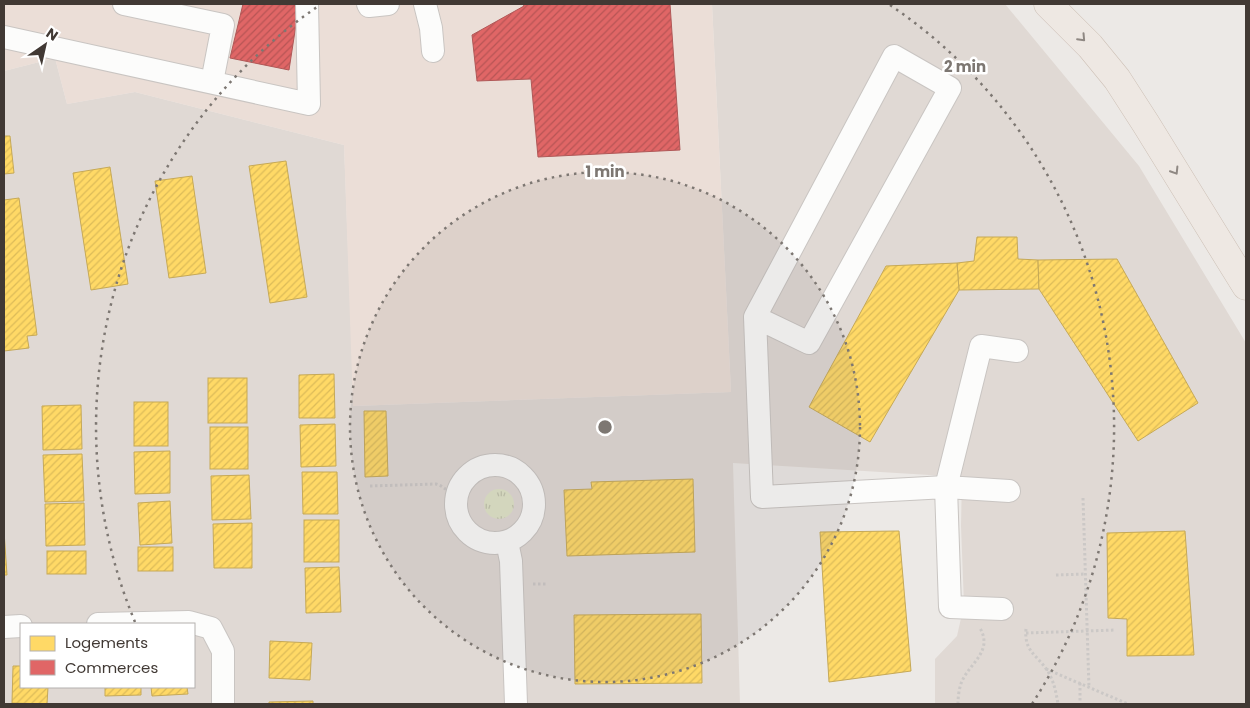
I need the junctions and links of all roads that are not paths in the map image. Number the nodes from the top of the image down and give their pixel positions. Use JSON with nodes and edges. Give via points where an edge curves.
{"nodes":[{"id":1,"x":124,"y":4,"type":"edge"},
{"id":2,"x":307,"y":4,"type":"edge"},
{"id":3,"x":368,"y":4,"type":"edge"},
{"id":4,"x":388,"y":4,"type":"edge"},
{"id":5,"x":424,"y":4,"type":"edge"},
{"id":6,"x":1048,"y":4,"type":"edge"},
{"id":7,"x":4,"y":37,"type":"edge"},
{"id":8,"x":434,"y":51,"type":"dead end"},
{"id":9,"x":212,"y":82,"type":"junction"},
{"id":10,"x":1246,"y":286,"type":"edge"},
{"id":11,"x":755,"y":317,"type":"junction"},
{"id":12,"x":1017,"y":351,"type":"dead end"},
{"id":13,"x":946,"y":488,"type":"junction"},
{"id":14,"x":1009,"y":491,"type":"dead end"},
{"id":15,"x":507,"y":542,"type":"junction"},
{"id":16,"x":1002,"y":609,"type":"dead end"},
{"id":17,"x":143,"y":623,"type":"edge"},
{"id":18,"x":192,"y":623,"type":"edge"},
{"id":19,"x":195,"y":624,"type":"edge"},
{"id":20,"x":4,"y":626,"type":"edge"},
{"id":21,"x":20,"y":626,"type":"edge"},
{"id":22,"x":223,"y":704,"type":"edge"},
{"id":23,"x":516,"y":704,"type":"edge"}],
"edges":[{"from":1,"to":9,"type":"street","via":[[223,25]]},
{"from":2,"to":9,"type":"street","via":[[309,104]]},
{"from":3,"to":4,"type":"street"},
{"from":5,"to":8,"type":"street"},
{"from":6,"to":10,"type":"main road","one_way":true,"via":[[1090,46],[1117,80]]},
{"from":7,"to":9,"type":"street"},
{"from":11,"to":11,"type":"street","via":[[894,56],[950,88],[809,343]]},
{"from":11,"to":13,"type":"street","via":[[762,497]]},
{"from":12,"to":13,"type":"street","via":[[981,346]]},
{"from":13,"to":14,"type":"street"},
{"from":13,"to":16,"type":"street","via":[[950,607]]},
{"from":15,"to":15,"type":"street","via":[[523,533],[533,516],[534,497],[522,475],[505,466],[483,467],[464,480],[456,497],[458,515],[471,536],[488,543]]},
{"from":15,"to":23,"type":"street","via":[[512,575]]},
{"from":17,"to":18,"type":"street"},
{"from":19,"to":22,"type":"street","via":[[211,628],[223,651]]},
{"from":20,"to":21,"type":"street"}]}
